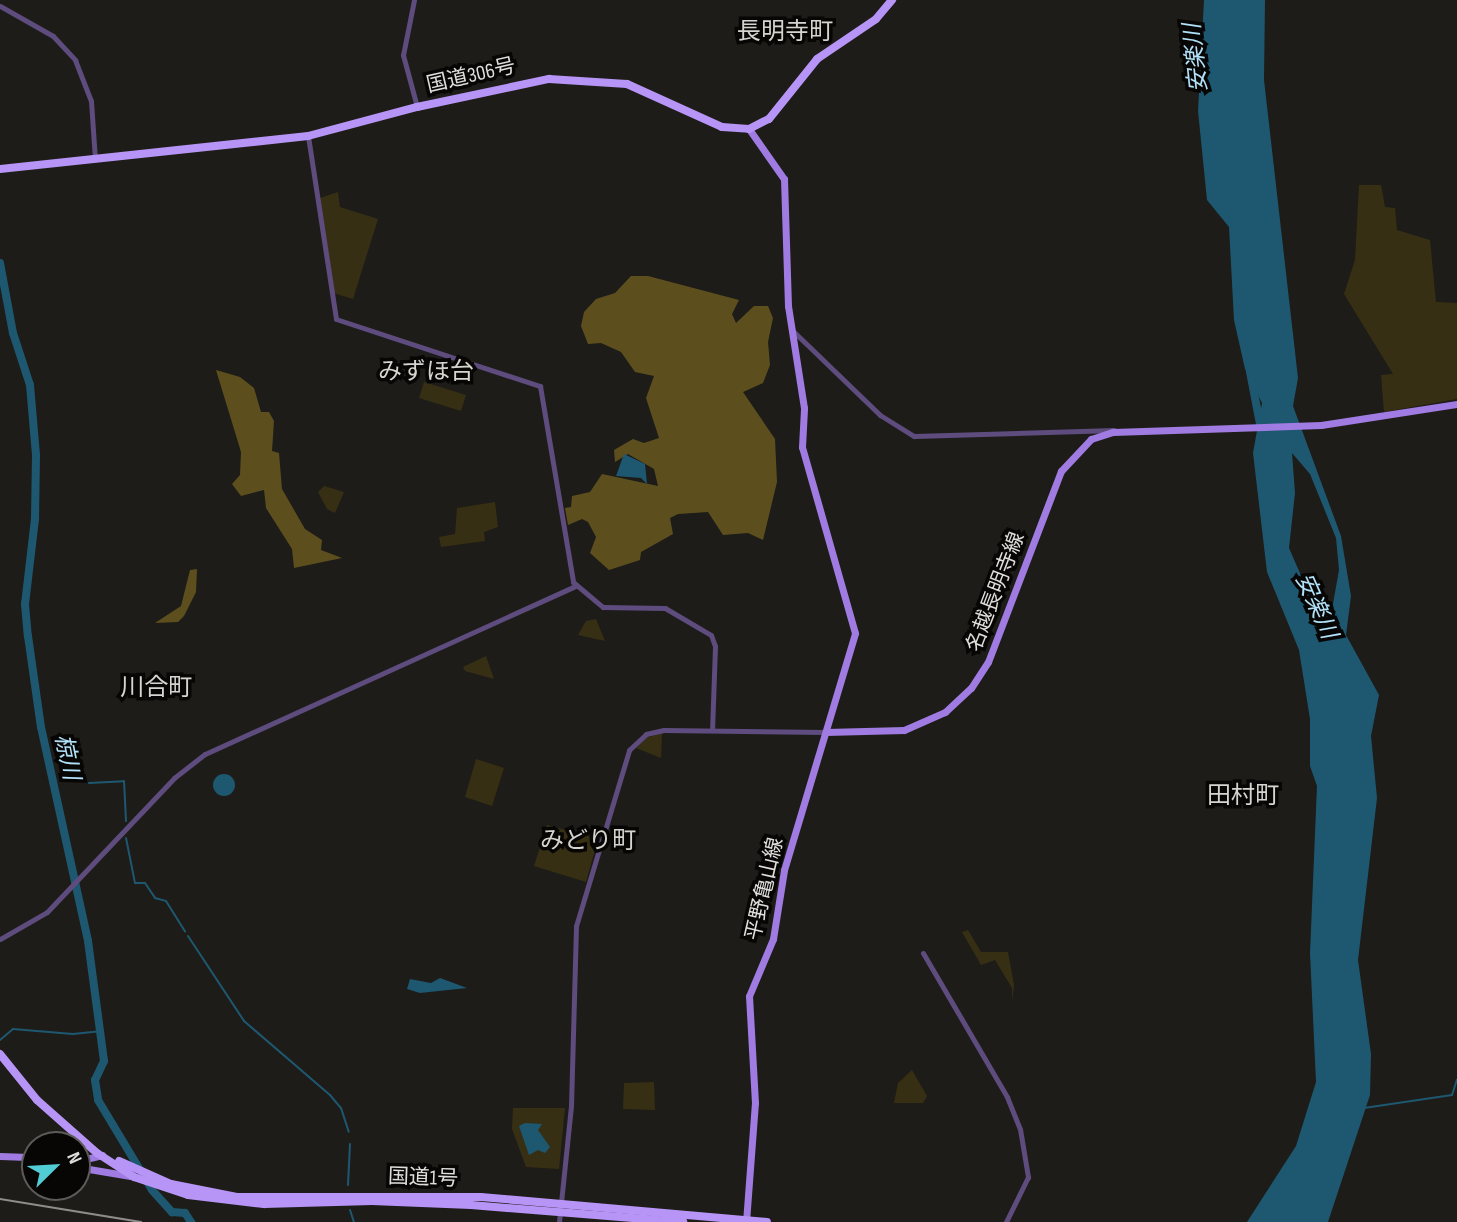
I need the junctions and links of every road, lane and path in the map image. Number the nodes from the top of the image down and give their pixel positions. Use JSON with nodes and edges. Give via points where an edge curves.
{"nodes":[{"id":1,"x":414,"y":0,"type":"edge"},
{"id":2,"x":892,"y":0,"type":"edge"},
{"id":3,"x":0,"y":6,"type":"edge"},
{"id":4,"x":417,"y":107,"type":"junction"},
{"id":5,"x":749,"y":128,"type":"junction"},
{"id":6,"x":308,"y":136,"type":"junction"},
{"id":7,"x":95,"y":160,"type":"junction"},
{"id":8,"x":0,"y":169,"type":"edge"},
{"id":9,"x":791,"y":328,"type":"junction"},
{"id":10,"x":1457,"y":404,"type":"edge"},
{"id":11,"x":1135,"y":432,"type":"junction"},
{"id":12,"x":576,"y":586,"type":"junction"},
{"id":13,"x":712,"y":730,"type":"junction"},
{"id":14,"x":826,"y":732,"type":"junction"},
{"id":15,"x":0,"y":939,"type":"edge"},
{"id":16,"x":923,"y":953,"type":"dead end"},
{"id":17,"x":0,"y":1054,"type":"edge"},
{"id":18,"x":72,"y":1131,"type":"edge"},
{"id":19,"x":91,"y":1145,"type":"edge"},
{"id":20,"x":91,"y":1146,"type":"edge"},
{"id":21,"x":97,"y":1153,"type":"junction"},
{"id":22,"x":91,"y":1155,"type":"edge"},
{"id":23,"x":0,"y":1156,"type":"edge"},
{"id":24,"x":18,"y":1158,"type":"junction"},
{"id":25,"x":21,"y":1158,"type":"edge"},
{"id":26,"x":21,"y":1159,"type":"edge"},
{"id":27,"x":127,"y":1166,"type":"junction"},
{"id":28,"x":91,"y":1169,"type":"edge"},
{"id":29,"x":134,"y":1177,"type":"junction"},
{"id":30,"x":560,"y":1207,"type":"junction"},
{"id":31,"x":746,"y":1221,"type":"edge"},
{"id":32,"x":559,"y":1222,"type":"edge"},
{"id":33,"x":683,"y":1222,"type":"edge"},
{"id":34,"x":767,"y":1222,"type":"edge"},
{"id":35,"x":1006,"y":1222,"type":"edge"}],
"edges":[{"from":1,"to":4,"type":"street","via":[[403,55]]},
{"from":2,"to":5,"type":"highway","via":[[876,19],[817,59],[769,119]]},
{"from":3,"to":7,"type":"street","via":[[53,36],[75,60],[91,101]]},
{"from":4,"to":5,"type":"highway","name":"国道306号","via":[[532,81],[609,81],[643,89],[722,127]]},
{"from":4,"to":6,"type":"highway","name":"国道306号"},
{"from":5,"to":9,"type":"main road","via":[[784,178]]},
{"from":6,"to":7,"type":"highway","name":"国道306号"},
{"from":6,"to":12,"type":"street","via":[[336,319],[532,381],[542,389],[567,563]]},
{"from":7,"to":8,"type":"highway","name":"国道306号"},
{"from":9,"to":11,"type":"street","via":[[880,415],[914,436]]},
{"from":9,"to":14,"type":"main road","via":[[803,395],[802,447],[855,633]]},
{"from":10,"to":11,"type":"main road","name":"名越長明寺線","via":[[1321,425]]},
{"from":11,"to":14,"type":"main road","name":"名越長明寺線","via":[[1095,437],[1068,460],[988,662],[958,701],[929,721],[904,730]]},
{"from":12,"to":13,"type":"street","via":[[603,607],[665,608],[711,635],[715,646]]},
{"from":12,"to":15,"type":"street","via":[[205,754],[174,778],[63,897],[39,918]]},
{"from":13,"to":14,"type":"street"},
{"from":13,"to":30,"type":"street","via":[[650,733],[627,755],[576,926],[571,1106]]},
{"from":14,"to":31,"type":"main road","name":"平野亀山線","via":[[784,870],[773,939],[750,996],[755,1103]]},
{"from":16,"to":35,"type":"street","via":[[1018,1122],[1028,1177]]},
{"from":17,"to":18,"type":"highway","name":"国道1号","via":[[37,1100]]},
{"from":19,"to":27,"type":"highway","name":"国道1号"},
{"from":20,"to":21,"type":"highway","name":"国道1号"},
{"from":21,"to":22,"type":"main road"},
{"from":21,"to":27,"type":"main road"},
{"from":21,"to":29,"type":"highway","name":"国道1号"},
{"from":23,"to":24,"type":"main road"},
{"from":24,"to":25,"type":"main road"},
{"from":24,"to":26,"type":"main road"},
{"from":27,"to":30,"type":"highway","name":"国道1号","via":[[182,1187],[261,1198],[397,1194]]},
{"from":28,"to":29,"type":"main road"},
{"from":29,"to":30,"type":"highway","name":"国道1号","via":[[188,1195],[240,1204],[407,1201]]},
{"from":30,"to":31,"type":"highway","name":"国道1号"},
{"from":30,"to":32,"type":"street"},
{"from":30,"to":33,"type":"highway","name":"国道1号"},
{"from":31,"to":34,"type":"highway","name":"国道1号"}]}
